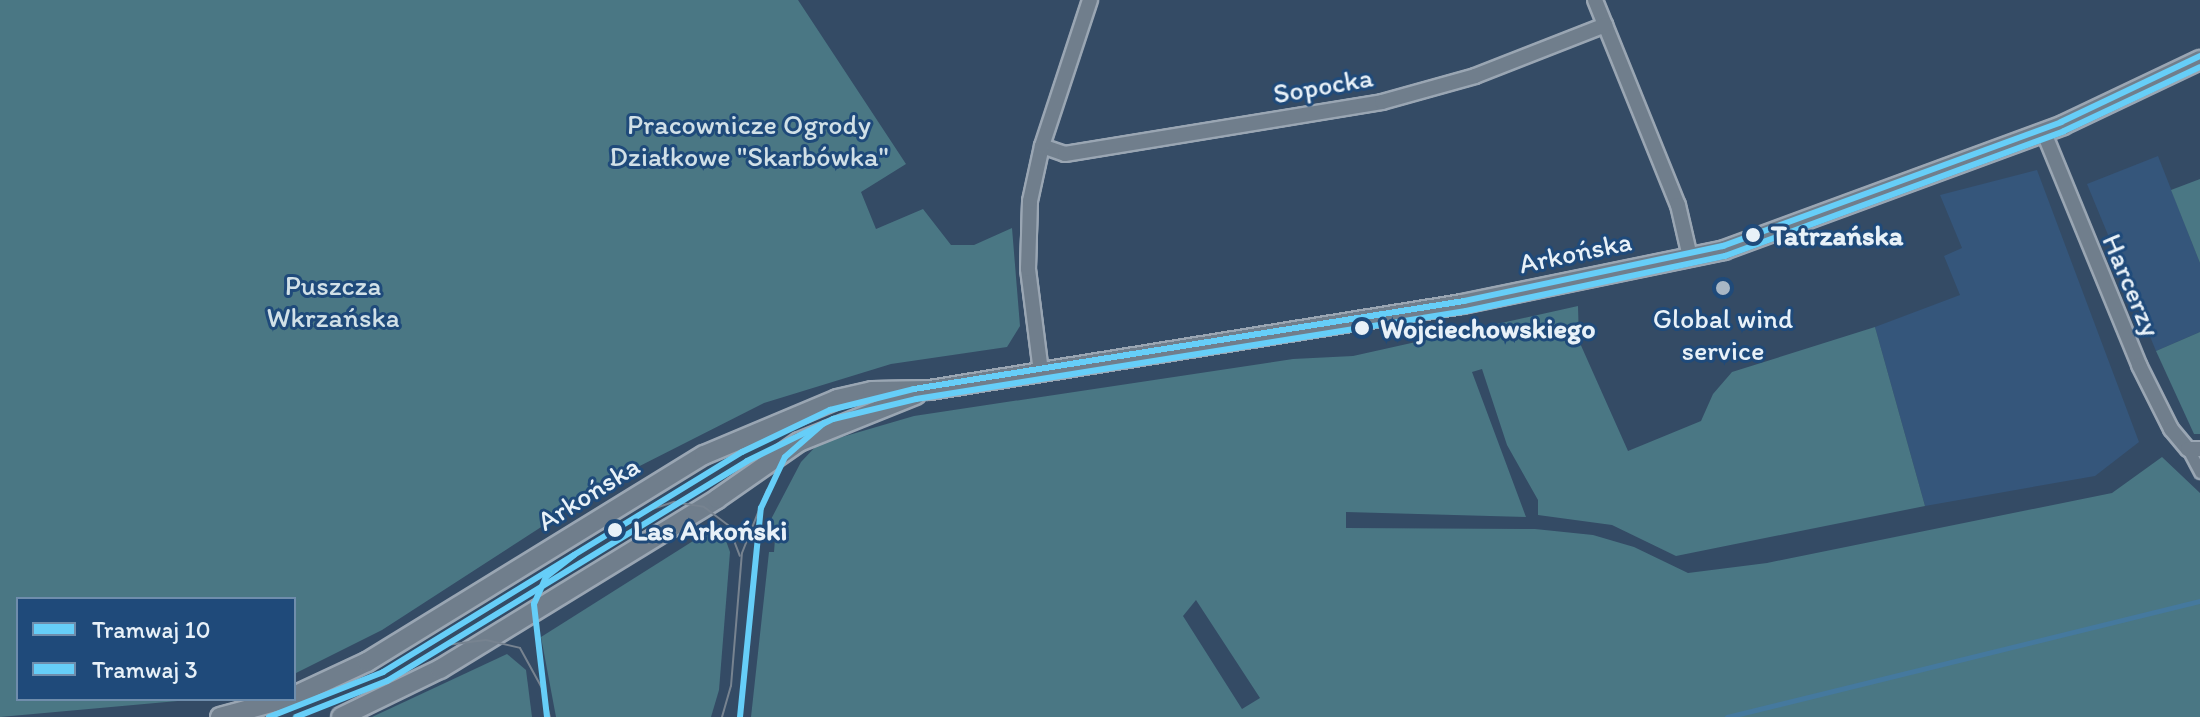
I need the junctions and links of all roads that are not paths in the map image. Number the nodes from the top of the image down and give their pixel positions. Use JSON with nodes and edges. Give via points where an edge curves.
{"nodes":[{"id":1,"x":1090,"y":0,"type":"edge"},
{"id":2,"x":1595,"y":0,"type":"edge"},
{"id":3,"x":1605,"y":25,"type":"junction"},
{"id":4,"x":2200,"y":60,"type":"edge"},
{"id":5,"x":2044,"y":133,"type":"junction"},
{"id":6,"x":1042,"y":146,"type":"junction"},
{"id":7,"x":1690,"y":257,"type":"junction"},
{"id":8,"x":1041,"y":372,"type":"junction"},
{"id":9,"x":930,"y":390,"type":"junction"},
{"id":10,"x":2194,"y":449,"type":"edge"},
{"id":11,"x":2200,"y":472,"type":"edge"},
{"id":12,"x":296,"y":695,"type":"edge"},
{"id":13,"x":279,"y":701,"type":"edge"},
{"id":14,"x":220,"y":717,"type":"edge"},
{"id":15,"x":341,"y":717,"type":"edge"}],
"edges":[{"from":1,"to":6,"type":"street"},
{"from":2,"to":3,"type":"street"},
{"from":3,"to":6,"type":"street","name":"Sopocka","via":[[1475,76],[1382,102],[1065,154]]},
{"from":3,"to":7,"type":"street","via":[[1678,205]]},
{"from":4,"to":5,"type":"street","name":"Arkońska"},
{"from":5,"to":7,"type":"street","name":"Arkońska","via":[[1882,188],[1763,238]]},
{"from":5,"to":10,"type":"street","name":"Harcerzy","via":[[2132,351],[2171,429]]},
{"from":6,"to":8,"type":"street","via":[[1028,232]]},
{"from":7,"to":8,"type":"street","name":"Arkońska","via":[[1462,304]]},
{"from":8,"to":9,"type":"street","name":"Arkońska"},
{"from":9,"to":12,"type":"street","name":"Arkońska","via":[[847,396],[736,439],[367,662]]},
{"from":9,"to":15,"type":"street","name":"Arkońska","via":[[786,449],[717,499],[440,669]]},
{"from":10,"to":11,"type":"street"},
{"from":13,"to":14,"type":"street"}]}
